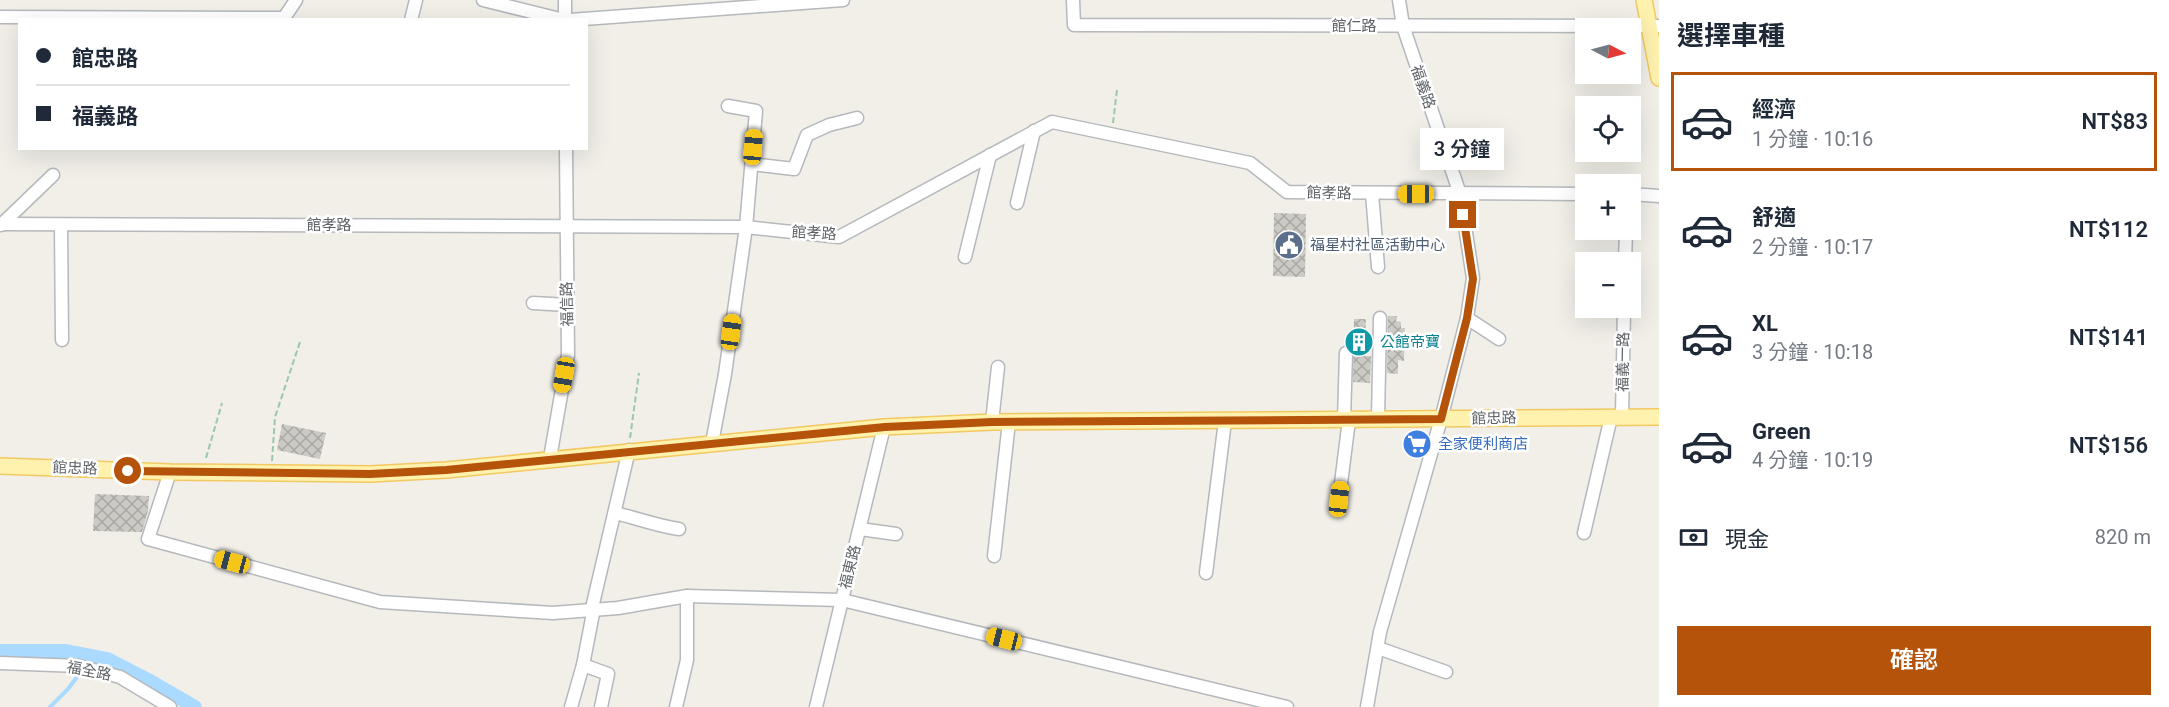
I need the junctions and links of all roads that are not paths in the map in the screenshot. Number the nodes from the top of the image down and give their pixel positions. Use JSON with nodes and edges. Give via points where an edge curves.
{"nodes":[{"id":1,"x":296,"y":0,"type":"edge"},
{"id":2,"x":416,"y":0,"type":"edge"},
{"id":3,"x":483,"y":0,"type":"edge"},
{"id":4,"x":565,"y":0,"type":"edge"},
{"id":5,"x":843,"y":0,"type":"edge"},
{"id":6,"x":1073,"y":0,"type":"edge"},
{"id":7,"x":1399,"y":0,"type":"edge"},
{"id":8,"x":1644,"y":0,"type":"edge"},
{"id":9,"x":0,"y":17,"type":"edge"},
{"id":10,"x":412,"y":18,"type":"edge"},
{"id":11,"x":556,"y":18,"type":"edge"},
{"id":12,"x":564,"y":18,"type":"edge"},
{"id":13,"x":588,"y":19,"type":"edge"},
{"id":14,"x":1403,"y":26,"type":"junction"},
{"id":15,"x":1654,"y":26,"type":"edge"},
{"id":16,"x":1659,"y":78,"type":"edge"},
{"id":17,"x":728,"y":106,"type":"dead end"},
{"id":18,"x":857,"y":118,"type":"dead end"},
{"id":19,"x":1034,"y":132,"type":"junction"},
{"id":20,"x":566,"y":150,"type":"edge"},
{"id":21,"x":990,"y":155,"type":"junction"},
{"id":22,"x":752,"y":164,"type":"junction"},
{"id":23,"x":53,"y":175,"type":"dead end"},
{"id":24,"x":1372,"y":193,"type":"junction"},
{"id":25,"x":1460,"y":194,"type":"junction"},
{"id":26,"x":1575,"y":194,"type":"edge"},
{"id":27,"x":1641,"y":194,"type":"edge"},
{"id":28,"x":1659,"y":195,"type":"edge"},
{"id":29,"x":1017,"y":203,"type":"dead end"},
{"id":30,"x":1,"y":225,"type":"edge"},
{"id":31,"x":60,"y":225,"type":"junction"},
{"id":32,"x":566,"y":225,"type":"junction"},
{"id":33,"x":746,"y":227,"type":"junction"},
{"id":34,"x":965,"y":257,"type":"dead end"},
{"id":35,"x":1378,"y":267,"type":"dead end"},
{"id":36,"x":533,"y":303,"type":"dead end"},
{"id":37,"x":567,"y":305,"type":"junction"},
{"id":38,"x":1380,"y":318,"type":"dead end"},
{"id":39,"x":1467,"y":318,"type":"junction"},
{"id":40,"x":1623,"y":318,"type":"edge"},
{"id":41,"x":1499,"y":339,"type":"dead end"},
{"id":42,"x":62,"y":340,"type":"dead end"},
{"id":43,"x":1346,"y":353,"type":"dead end"},
{"id":44,"x":998,"y":367,"type":"dead end"},
{"id":45,"x":1616,"y":417,"type":"junction"},
{"id":46,"x":1659,"y":417,"type":"edge"},
{"id":47,"x":1378,"y":419,"type":"junction"},
{"id":48,"x":1441,"y":419,"type":"junction"},
{"id":49,"x":1346,"y":420,"type":"junction"},
{"id":50,"x":1224,"y":421,"type":"junction"},
{"id":51,"x":992,"y":422,"type":"junction"},
{"id":52,"x":1009,"y":422,"type":"junction"},
{"id":53,"x":885,"y":427,"type":"junction"},
{"id":54,"x":712,"y":443,"type":"junction"},
{"id":55,"x":629,"y":450,"type":"junction"},
{"id":56,"x":550,"y":458,"type":"junction"},
{"id":57,"x":0,"y":465,"type":"edge"},
{"id":58,"x":170,"y":472,"type":"junction"},
{"id":59,"x":1339,"y":499,"type":"dead end"},
{"id":60,"x":615,"y":513,"type":"junction"},
{"id":61,"x":679,"y":529,"type":"dead end"},
{"id":62,"x":860,"y":529,"type":"junction"},
{"id":63,"x":1584,"y":532,"type":"dead end"},
{"id":64,"x":896,"y":534,"type":"dead end"},
{"id":65,"x":994,"y":556,"type":"dead end"},
{"id":66,"x":1206,"y":573,"type":"dead end"},
{"id":67,"x":687,"y":596,"type":"junction"},
{"id":68,"x":842,"y":600,"type":"junction"},
{"id":69,"x":593,"y":608,"type":"junction"},
{"id":70,"x":1378,"y":648,"type":"junction"},
{"id":71,"x":0,"y":663,"type":"edge"},
{"id":72,"x":583,"y":665,"type":"junction"},
{"id":73,"x":1446,"y":672,"type":"dead end"},
{"id":74,"x":1235,"y":694,"type":"junction"},
{"id":75,"x":170,"y":707,"type":"edge"},
{"id":76,"x":571,"y":707,"type":"edge"},
{"id":77,"x":602,"y":707,"type":"edge"},
{"id":78,"x":676,"y":707,"type":"edge"},
{"id":79,"x":816,"y":707,"type":"edge"},
{"id":80,"x":1231,"y":707,"type":"edge"},
{"id":81,"x":1287,"y":707,"type":"edge"},
{"id":82,"x":1367,"y":707,"type":"edge"}],
"edges":[{"from":1,"to":9,"type":"street","via":[[284,18]]},
{"from":2,"to":10,"type":"street"},
{"from":3,"to":11,"type":"street"},
{"from":4,"to":12,"type":"street"},
{"from":5,"to":13,"type":"street"},
{"from":6,"to":14,"type":"street","name":"館仁路","via":[[1074,25]]},
{"from":7,"to":14,"type":"street","name":"福義路"},
{"from":8,"to":15,"type":"main road"},
{"from":14,"to":15,"type":"street","name":"館仁路"},
{"from":14,"to":25,"type":"street","name":"福義路"},
{"from":15,"to":16,"type":"main road"},
{"from":17,"to":22,"type":"street","via":[[756,111]]},
{"from":18,"to":22,"type":"street","via":[[807,135],[794,169]]},
{"from":19,"to":21,"type":"street","name":"館孝路"},
{"from":19,"to":24,"type":"street","name":"館孝路","via":[[1052,122],[1250,163],[1287,192]]},
{"from":19,"to":29,"type":"street"},
{"from":20,"to":32,"type":"street","name":"福信路"},
{"from":21,"to":33,"type":"street","name":"館孝路","via":[[839,237]]},
{"from":21,"to":34,"type":"street"},
{"from":22,"to":33,"type":"street"},
{"from":23,"to":30,"type":"street"},
{"from":24,"to":25,"type":"street","name":"館孝路"},
{"from":24,"to":35,"type":"street"},
{"from":25,"to":26,"type":"street","name":"館孝路"},
{"from":25,"to":39,"type":"street","name":"福義路","via":[[1473,279]]},
{"from":27,"to":28,"type":"street"},
{"from":30,"to":31,"type":"street","name":"館孝路"},
{"from":31,"to":32,"type":"street","name":"館孝路"},
{"from":31,"to":42,"type":"street"},
{"from":32,"to":33,"type":"street","name":"館孝路"},
{"from":32,"to":37,"type":"street","name":"福信路"},
{"from":33,"to":54,"type":"street"},
{"from":36,"to":37,"type":"street"},
{"from":37,"to":56,"type":"street","name":"福信路","via":[[568,355]]},
{"from":38,"to":47,"type":"street"},
{"from":39,"to":41,"type":"street"},
{"from":39,"to":48,"type":"street","name":"福義路"},
{"from":40,"to":45,"type":"street","name":"福義一路"},
{"from":43,"to":49,"type":"street"},
{"from":44,"to":51,"type":"street"},
{"from":45,"to":46,"type":"main road","name":"館忠路"},
{"from":45,"to":48,"type":"main road","name":"館忠路"},
{"from":45,"to":63,"type":"street","name":"福義一路"},
{"from":47,"to":48,"type":"main road","name":"館忠路"},
{"from":47,"to":49,"type":"main road","name":"館忠路"},
{"from":48,"to":70,"type":"street","name":"福義路"},
{"from":49,"to":50,"type":"main road","name":"館忠路"},
{"from":49,"to":59,"type":"street"},
{"from":50,"to":52,"type":"main road","name":"館忠路"},
{"from":50,"to":66,"type":"street"},
{"from":51,"to":52,"type":"main road","name":"館忠路"},
{"from":51,"to":53,"type":"main road","name":"館忠路"},
{"from":52,"to":65,"type":"street"},
{"from":53,"to":54,"type":"main road","name":"館忠路"},
{"from":53,"to":62,"type":"street","name":"福東路"},
{"from":54,"to":55,"type":"main road","name":"館忠路"},
{"from":55,"to":56,"type":"main road","name":"館忠路"},
{"from":55,"to":60,"type":"street"},
{"from":56,"to":58,"type":"main road","name":"館忠路","via":[[370,474]]},
{"from":57,"to":58,"type":"main road","name":"館忠路"},
{"from":58,"to":69,"type":"street","via":[[148,539],[380,602],[553,613]]},
{"from":60,"to":61,"type":"street"},
{"from":60,"to":69,"type":"street"},
{"from":62,"to":64,"type":"street"},
{"from":62,"to":68,"type":"street","name":"福東路"},
{"from":67,"to":68,"type":"street"},
{"from":67,"to":69,"type":"street","via":[[618,608]]},
{"from":67,"to":78,"type":"street","via":[[687,660]]},
{"from":68,"to":74,"type":"street"},
{"from":68,"to":79,"type":"street","name":"福東路"},
{"from":69,"to":72,"type":"street"},
{"from":70,"to":73,"type":"street"},
{"from":70,"to":82,"type":"street","name":"福義路"},
{"from":71,"to":75,"type":"street","name":"福全路","via":[[79,666],[120,677]]},
{"from":72,"to":76,"type":"street"},
{"from":72,"to":77,"type":"street","via":[[608,674]]},
{"from":74,"to":80,"type":"street"},
{"from":74,"to":81,"type":"street"}]}
